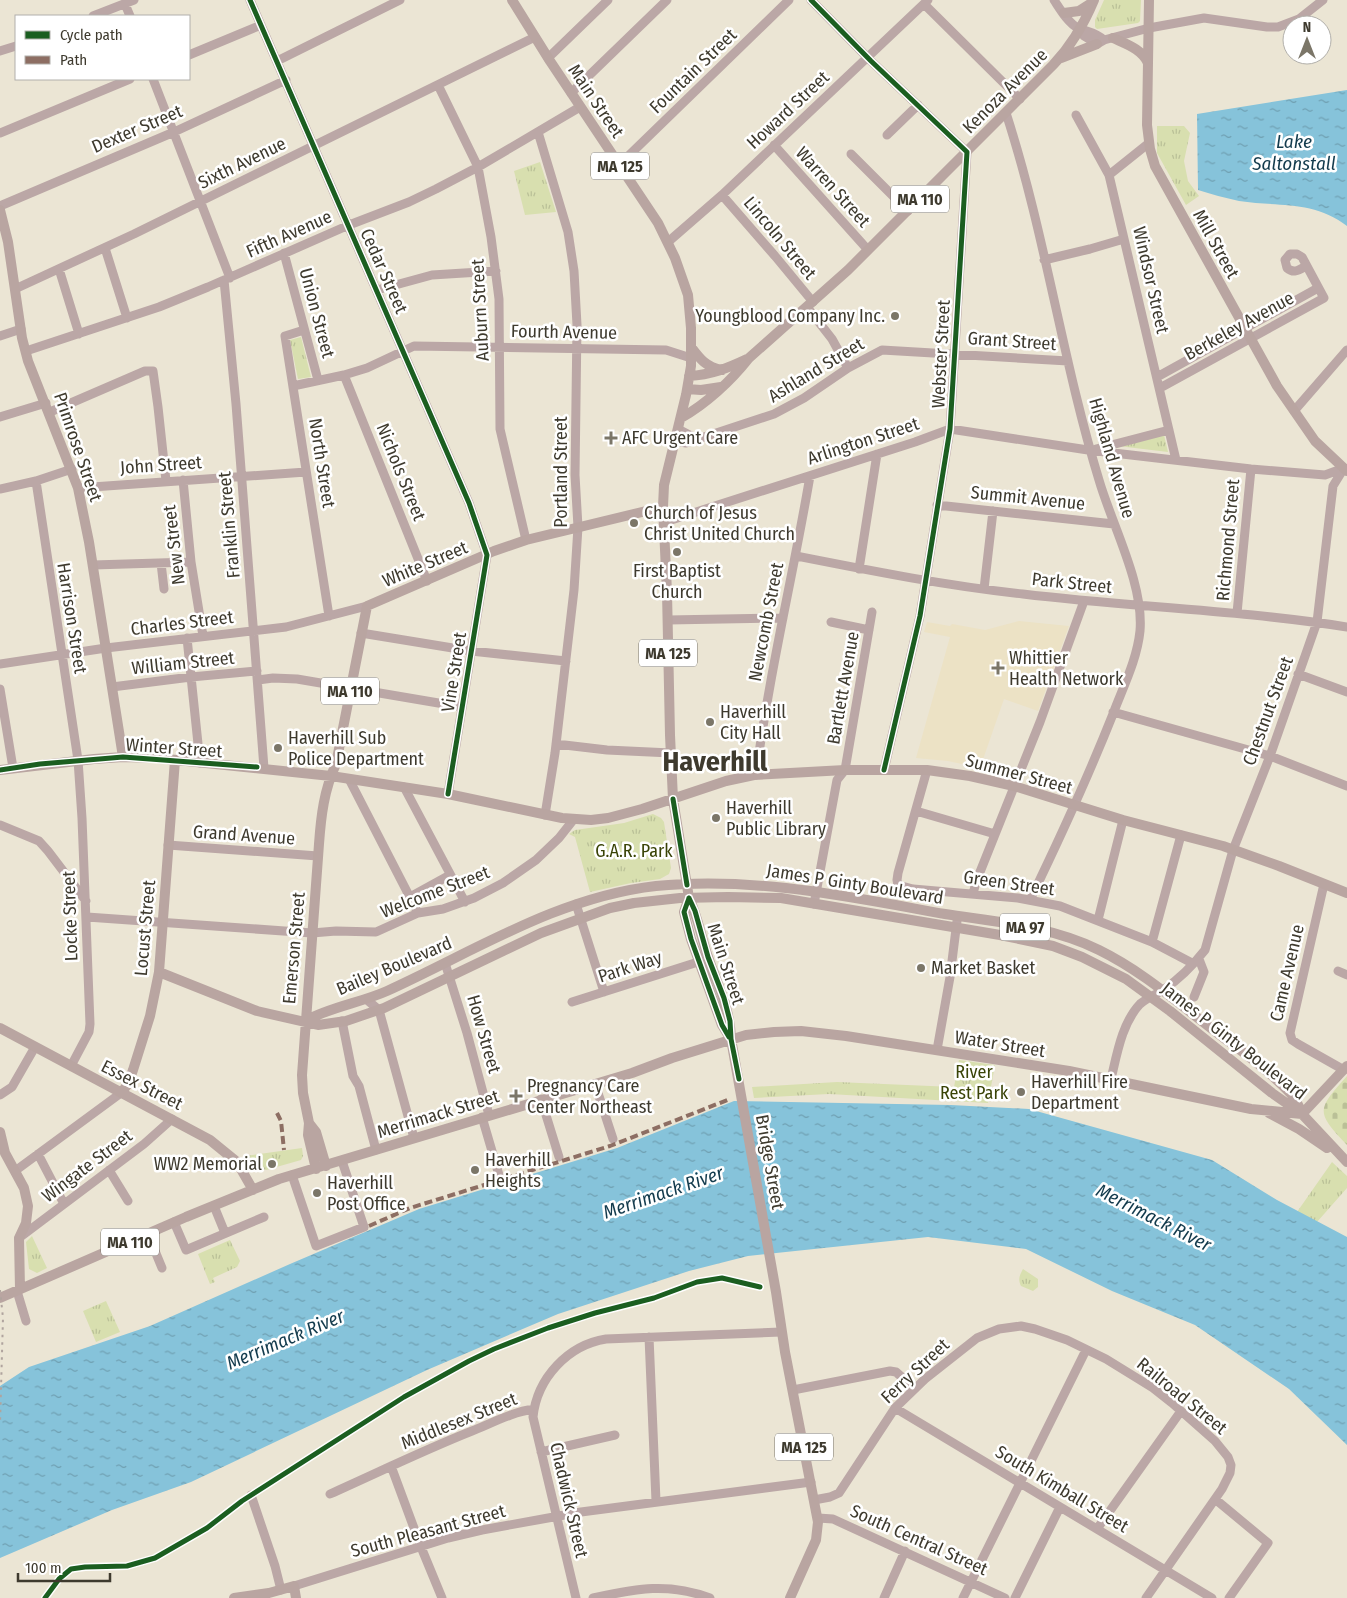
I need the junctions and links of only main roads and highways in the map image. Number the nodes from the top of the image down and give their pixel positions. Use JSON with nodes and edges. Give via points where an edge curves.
{"nodes":[{"id":1,"x":1149,"y":0,"type":"edge"},
{"id":2,"x":516,"y":1,"type":"edge"},
{"id":3,"x":1094,"y":1,"type":"edge"},
{"id":4,"x":1064,"y":13,"type":"road end"},
{"id":5,"x":1060,"y":58,"type":"junction"},
{"id":6,"x":1148,"y":64,"type":"junction"},
{"id":7,"x":0,"y":210,"type":"edge"},
{"id":8,"x":691,"y":347,"type":"junction"},
{"id":9,"x":749,"y":358,"type":"junction"},
{"id":10,"x":722,"y":370,"type":"junction"},
{"id":11,"x":689,"y":376,"type":"junction"},
{"id":12,"x":722,"y":386,"type":"junction"},
{"id":13,"x":687,"y":389,"type":"junction"},
{"id":14,"x":681,"y":418,"type":"junction"},
{"id":15,"x":1345,"y":470,"type":"edge"},
{"id":16,"x":663,"y":507,"type":"junction"},
{"id":17,"x":123,"y":757,"type":"junction"},
{"id":18,"x":175,"y":760,"type":"junction"},
{"id":19,"x":0,"y":770,"type":"edge"},
{"id":20,"x":330,"y":776,"type":"junction"},
{"id":21,"x":673,"y":799,"type":"junction"},
{"id":22,"x":687,"y":885,"type":"junction"},
{"id":23,"x":1347,"y":894,"type":"edge"},
{"id":24,"x":689,"y":898,"type":"junction"},
{"id":25,"x":159,"y":972,"type":"junction"},
{"id":26,"x":305,"y":1021,"type":"junction"},
{"id":27,"x":0,"y":1028,"type":"edge"},
{"id":28,"x":731,"y":1039,"type":"junction"},
{"id":29,"x":1345,"y":1068,"type":"edge"},
{"id":30,"x":121,"y":1093,"type":"junction"},
{"id":31,"x":1263,"y":1110,"type":"junction"},
{"id":32,"x":1302,"y":1114,"type":"junction"},
{"id":33,"x":0,"y":1132,"type":"edge"},
{"id":34,"x":1346,"y":1161,"type":"edge"},
{"id":35,"x":321,"y":1167,"type":"junction"},
{"id":36,"x":253,"y":1190,"type":"junction"},
{"id":37,"x":19,"y":1290,"type":"junction"},
{"id":38,"x":0,"y":1298,"type":"edge"},
{"id":39,"x":282,"y":1594,"type":"edge"},
{"id":40,"x":234,"y":1598,"type":"edge"},
{"id":41,"x":296,"y":1598,"type":"edge"},
{"id":42,"x":790,"y":1598,"type":"edge"}],
"edges":[{"from":1,"to":6,"type":"main road","name":"Mill Street"},
{"from":2,"to":8,"type":"main road","name":"Main Street","number":"MA 125","via":[[548,58],[668,242],[688,295]]},
{"from":3,"to":4,"type":"main road","via":[[1079,10]]},
{"from":3,"to":5,"type":"main road","name":"Kenoza Avenue","number":"MA 110"},
{"from":5,"to":6,"type":"main road","via":[[1105,40],[1138,51]]},
{"from":5,"to":9,"type":"main road","name":"Kenoza Avenue","number":"MA 110","via":[[908,212]]},
{"from":6,"to":15,"type":"main road","name":"Mill Street","via":[[1147,125],[1151,156],[1158,172],[1250,339],[1294,411],[1315,441]]},
{"from":7,"to":17,"type":"main road","name":"Primrose Street","via":[[8,239],[26,351],[78,488]]},
{"from":8,"to":10,"type":"main road","via":[[704,363]]},
{"from":8,"to":11,"type":"main road","name":"Main Street","number":"MA 125"},
{"from":9,"to":10,"type":"main road","name":"Kenoza Avenue","number":"MA 110"},
{"from":9,"to":12,"type":"main road","name":"Kenoza Avenue","number":"MA 110"},
{"from":10,"to":11,"type":"main road","name":"Kenoza Avenue","number":"MA 110"},
{"from":11,"to":13,"type":"main road","name":"Main Street"},
{"from":12,"to":13,"type":"main road"},
{"from":12,"to":14,"type":"main road","name":"Kenoza Avenue","number":"MA 110"},
{"from":13,"to":14,"type":"main road","name":"Main Street"},
{"from":14,"to":16,"type":"main road","name":"Main Street","via":[[664,485]]},
{"from":16,"to":20,"type":"main road","name":"White Street","number":"MA 110","via":[[526,540],[367,606],[336,764]]},
{"from":16,"to":21,"type":"main road","name":"Main Street","number":"MA 125"},
{"from":17,"to":18,"type":"main road","name":"Winter Street"},
{"from":17,"to":19,"type":"main road","name":"Winter Street"},
{"from":18,"to":20,"type":"main road","name":"Winter Street"},
{"from":18,"to":25,"type":"main road","name":"Locust Street"},
{"from":20,"to":21,"type":"main road","name":"Winter Street","via":[[448,794],[574,819],[608,818]]},
{"from":20,"to":26,"type":"main road","name":"Emerson Street","number":"MA 110","via":[[322,806]]},
{"from":21,"to":22,"type":"main road","name":"Main Street"},
{"from":21,"to":23,"type":"main road","name":"Summer Street","via":[[756,774],[926,770],[970,776],[1233,850]]},
{"from":22,"to":24,"type":"main road","name":"Main Street"},
{"from":22,"to":26,"type":"main road","name":"Bailey Boulevard","via":[[615,893],[576,904],[531,921],[384,992]]},
{"from":22,"to":32,"type":"main road","name":"James P Ginty Boulevard","number":"MA 97","via":[[775,886],[817,892],[1041,930],[1098,949],[1163,990],[1269,1074],[1293,1096]]},
{"from":24,"to":26,"type":"main road","name":"Bailey Boulevard","via":[[660,899],[610,908],[541,933],[379,1010],[318,1025]]},
{"from":24,"to":28,"type":"main road","name":"Main Street","number":"MA 125","via":[[724,998]]},
{"from":24,"to":28,"type":"main road","name":"Main Street","number":"MA 125","via":[[684,912],[698,962],[722,1025]]},
{"from":24,"to":32,"type":"main road","name":"James P Ginty Boulevard","number":"MA 97","via":[[781,898],[1028,941],[1067,951],[1126,979]]},
{"from":25,"to":26,"type":"main road","via":[[263,1013]]},
{"from":25,"to":30,"type":"main road","name":"Locust Street","via":[[150,1016],[128,1084]]},
{"from":26,"to":35,"type":"main road","name":"Emerson Street","number":"MA 110","via":[[302,1084],[309,1124],[316,1132]]},
{"from":27,"to":30,"type":"main road","name":"Essex Street"},
{"from":28,"to":31,"type":"main road","name":"Water Street","via":[[759,1033],[846,1036],[1111,1079]]},
{"from":28,"to":35,"type":"main road","name":"Merrimack Street"},
{"from":28,"to":42,"type":"main road","name":"Bridge Street","number":"MA 125","via":[[781,1332],[818,1518],[816,1540]]},
{"from":29,"to":32,"type":"main road"},
{"from":30,"to":36,"type":"main road","name":"Essex Street","via":[[221,1148],[238,1162]]},
{"from":31,"to":32,"type":"main road","name":"Water Street"},
{"from":31,"to":34,"type":"main road","name":"Water Street","via":[[1299,1129]]},
{"from":32,"to":34,"type":"main road","name":"Water Street","number":"MA 97"},
{"from":33,"to":37,"type":"main road","via":[[5,1153],[24,1188],[28,1206],[26,1223],[19,1238]]},
{"from":35,"to":36,"type":"main road","number":"MA 110"},
{"from":36,"to":37,"type":"main road","number":"MA 110"},
{"from":37,"to":38,"type":"main road","number":"MA 110"},
{"from":39,"to":40,"type":"main road"},
{"from":39,"to":41,"type":"main road","via":[[294,1586]]}]}
